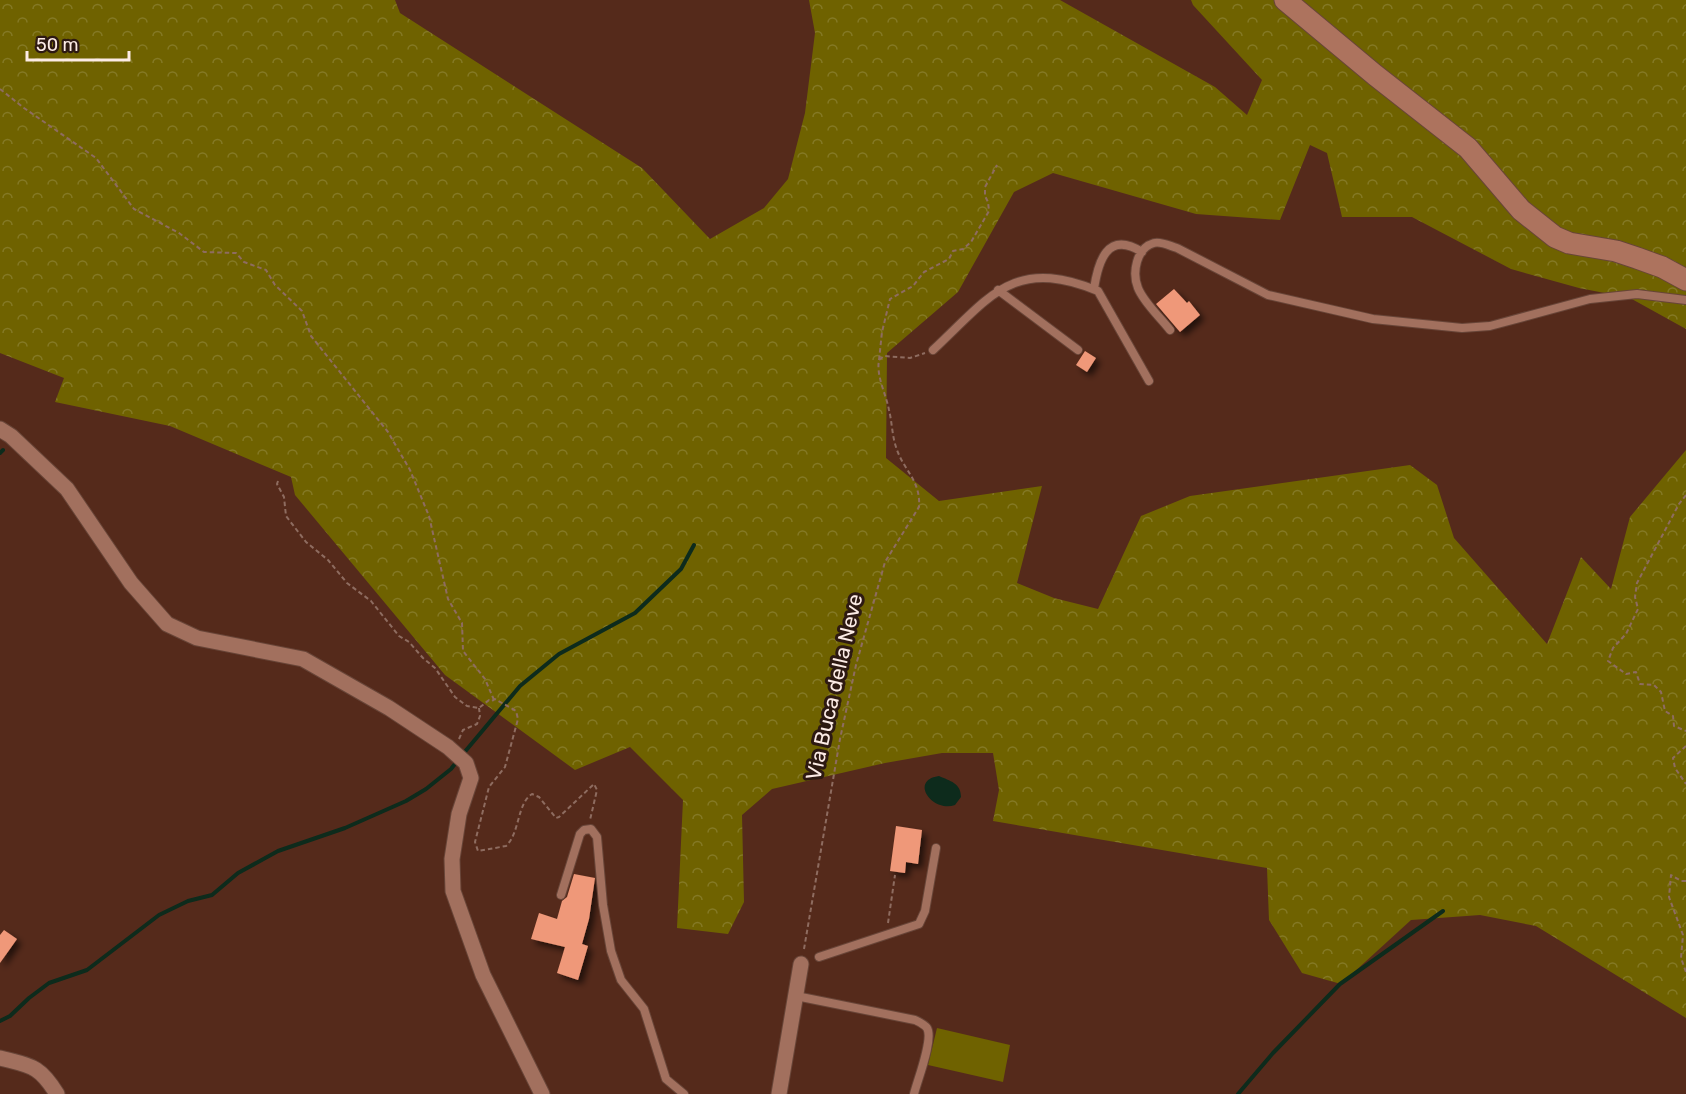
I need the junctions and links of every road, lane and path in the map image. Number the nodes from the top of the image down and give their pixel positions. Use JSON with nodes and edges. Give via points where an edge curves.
{"nodes":[{"id":1,"x":1285,"y":0,"type":"edge"},
{"id":2,"x":0,"y":89,"type":"edge"},
{"id":3,"x":997,"y":165,"type":"dead end"},
{"id":4,"x":1142,"y":252,"type":"junction"},
{"id":5,"x":1686,"y":280,"type":"edge"},
{"id":6,"x":1094,"y":289,"type":"junction"},
{"id":7,"x":998,"y":290,"type":"junction"},
{"id":8,"x":1686,"y":300,"type":"edge"},
{"id":9,"x":1170,"y":330,"type":"dead end"},
{"id":10,"x":933,"y":350,"type":"joint"},
{"id":11,"x":1078,"y":350,"type":"dead end"},
{"id":12,"x":879,"y":360,"type":"junction"},
{"id":13,"x":1149,"y":381,"type":"dead end"},
{"id":14,"x":0,"y":429,"type":"edge"},
{"id":15,"x":278,"y":480,"type":"dead end"},
{"id":16,"x":1686,"y":495,"type":"edge"},
{"id":17,"x":494,"y":700,"type":"junction"},
{"id":18,"x":479,"y":708,"type":"junction"},
{"id":19,"x":1686,"y":731,"type":"edge"},
{"id":20,"x":1686,"y":746,"type":"edge"},
{"id":21,"x":459,"y":757,"type":"junction"},
{"id":22,"x":1686,"y":784,"type":"edge"},
{"id":23,"x":588,"y":829,"type":"junction"},
{"id":24,"x":936,"y":848,"type":"dead end"},
{"id":25,"x":895,"y":876,"type":"dead end"},
{"id":26,"x":1686,"y":881,"type":"edge"},
{"id":27,"x":561,"y":895,"type":"dead end"},
{"id":28,"x":886,"y":936,"type":"junction"},
{"id":29,"x":819,"y":957,"type":"dead end"},
{"id":30,"x":805,"y":962,"type":"joint"},
{"id":31,"x":1686,"y":972,"type":"edge"},
{"id":32,"x":796,"y":996,"type":"junction"},
{"id":33,"x":0,"y":1058,"type":"edge"},
{"id":34,"x":57,"y":1094,"type":"edge"},
{"id":35,"x":542,"y":1094,"type":"edge"},
{"id":36,"x":684,"y":1094,"type":"edge"},
{"id":37,"x":779,"y":1094,"type":"edge"},
{"id":38,"x":914,"y":1094,"type":"edge"}],
"edges":[{"from":1,"to":5,"type":"street","via":[[1468,148],[1521,210],[1555,237],[1616,251]]},
{"from":2,"to":17,"type":"path","via":[[96,158],[134,209],[179,233],[204,252],[236,253],[244,262],[266,270],[275,285],[302,311],[311,336],[388,432],[410,470],[429,516],[448,599],[462,623],[464,651],[485,679]]},
{"from":3,"to":12,"type":"path","name":"Via Buca della Neve","via":[[985,187],[989,211],[971,242],[890,299]]},
{"from":4,"to":6,"type":"lane","via":[[1124,246],[1106,252]]},
{"from":4,"to":8,"type":"lane","via":[[1154,243],[1168,245],[1268,296],[1373,319],[1462,328],[1490,326],[1590,299],[1637,294]]},
{"from":4,"to":9,"type":"lane","via":[[1135,274],[1137,287]]},
{"from":6,"to":7,"type":"lane","via":[[1034,278]]},
{"from":6,"to":13,"type":"lane","via":[[1102,295]]},
{"from":7,"to":10,"type":"lane"},
{"from":7,"to":11,"type":"lane"},
{"from":10,"to":12,"type":"path"},
{"from":12,"to":30,"type":"path","name":"Via Buca della Neve","via":[[896,447],[915,480],[919,507],[885,562],[856,665],[840,740]]},
{"from":14,"to":21,"type":"street","via":[[67,489],[131,583],[167,624],[197,638],[303,659],[389,708]]},
{"from":15,"to":18,"type":"path","via":[[286,516],[306,542],[371,601],[399,636],[435,668],[455,697],[467,706]]},
{"from":16,"to":19,"type":"path","via":[[1637,583],[1638,609],[1634,620],[1608,661],[1626,674],[1636,672],[1640,684],[1654,685],[1661,692],[1665,711],[1673,716],[1674,726]]},
{"from":17,"to":18,"type":"path"},
{"from":17,"to":23,"type":"path","via":[[516,711],[518,719],[505,767],[489,787],[475,842],[478,851],[510,843],[529,795],[539,798],[556,818],[594,784],[597,790]]},
{"from":18,"to":21,"type":"path","via":[[477,724],[463,730]]},
{"from":20,"to":22,"type":"path","via":[[1673,758]]},
{"from":21,"to":35,"type":"street","via":[[471,778],[459,814],[452,860],[453,891],[483,975]]},
{"from":23,"to":27,"type":"lane","via":[[580,834]]},
{"from":23,"to":36,"type":"lane","via":[[597,837],[603,905],[621,980],[644,1009],[666,1078]]},
{"from":24,"to":28,"type":"lane","via":[[923,918],[915,926]]},
{"from":25,"to":28,"type":"path"},
{"from":26,"to":31,"type":"path","via":[[1671,875],[1669,897],[1683,935],[1681,958]]},
{"from":28,"to":29,"type":"lane"},
{"from":30,"to":32,"type":"street"},
{"from":32,"to":37,"type":"street"},
{"from":32,"to":38,"type":"lane","via":[[915,1020],[926,1027],[929,1034]]},
{"from":33,"to":34,"type":"street","via":[[31,1065]]}]}
